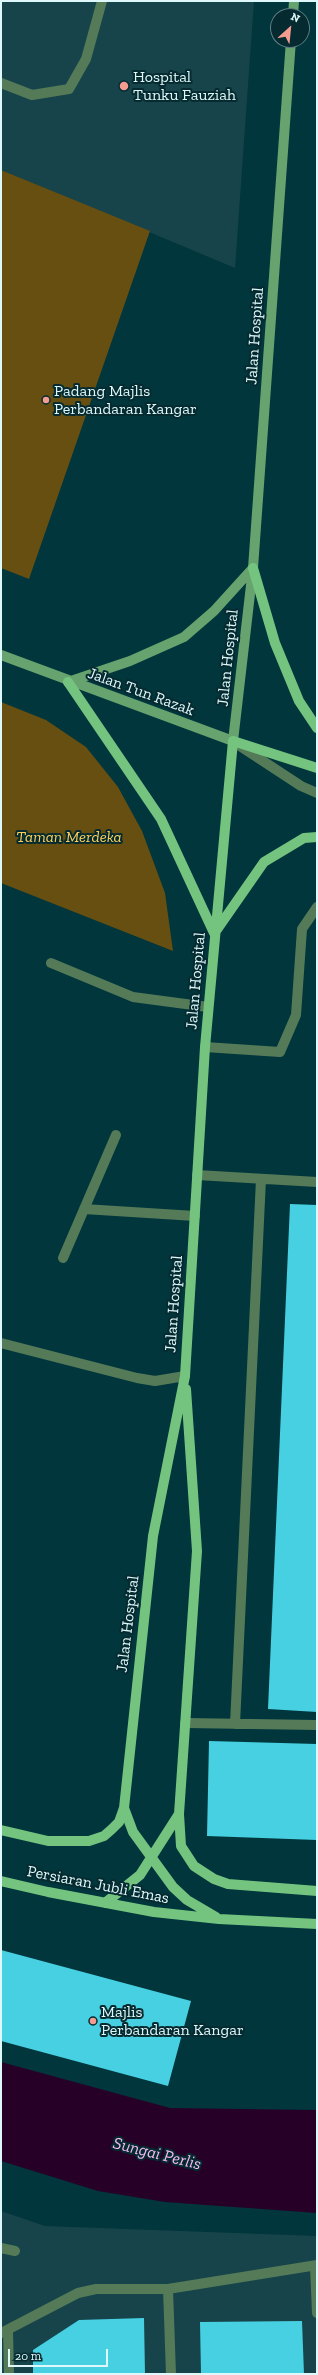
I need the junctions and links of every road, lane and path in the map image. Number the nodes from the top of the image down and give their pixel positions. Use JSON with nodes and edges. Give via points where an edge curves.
{"nodes":[{"id":1,"x":102,"y":1,"type":"edge"},
{"id":2,"x":290,"y":48,"type":"edge"},
{"id":3,"x":1,"y":83,"type":"edge"},
{"id":4,"x":253,"y":568,"type":"junction"},
{"id":5,"x":1,"y":656,"type":"edge"},
{"id":6,"x":68,"y":682,"type":"junction"},
{"id":7,"x":317,"y":728,"type":"edge"},
{"id":8,"x":233,"y":741,"type":"junction"},
{"id":9,"x":317,"y":768,"type":"edge"},
{"id":10,"x":317,"y":794,"type":"edge"},
{"id":11,"x":317,"y":837,"type":"edge"},
{"id":12,"x":317,"y":906,"type":"edge"},
{"id":13,"x":214,"y":933,"type":"junction"},
{"id":14,"x":51,"y":963,"type":"dead end"},
{"id":15,"x":208,"y":1007,"type":"junction"},
{"id":16,"x":205,"y":1047,"type":"junction"},
{"id":17,"x":116,"y":1135,"type":"dead end"},
{"id":18,"x":197,"y":1175,"type":"junction"},
{"id":19,"x":261,"y":1179,"type":"junction"},
{"id":20,"x":317,"y":1182,"type":"edge"},
{"id":21,"x":84,"y":1209,"type":"junction"},
{"id":22,"x":195,"y":1216,"type":"junction"},
{"id":23,"x":63,"y":1258,"type":"dead end"},
{"id":24,"x":1,"y":1343,"type":"edge"},
{"id":25,"x":185,"y":1376,"type":"junction"},
{"id":26,"x":185,"y":1723,"type":"junction"},
{"id":27,"x":235,"y":1724,"type":"junction"},
{"id":28,"x":317,"y":1725,"type":"edge"},
{"id":29,"x":124,"y":1808,"type":"junction"},
{"id":30,"x":179,"y":1814,"type":"junction"},
{"id":31,"x":1,"y":1830,"type":"edge"},
{"id":32,"x":152,"y":1859,"type":"junction"},
{"id":33,"x":1,"y":1881,"type":"edge"},
{"id":34,"x":317,"y":1891,"type":"edge"},
{"id":35,"x":105,"y":1903,"type":"junction"},
{"id":36,"x":219,"y":1919,"type":"junction"},
{"id":37,"x":317,"y":1924,"type":"edge"},
{"id":38,"x":1,"y":2248,"type":"edge"},
{"id":39,"x":14,"y":2251,"type":"dead end"},
{"id":40,"x":316,"y":2266,"type":"edge"},
{"id":41,"x":168,"y":2289,"type":"junction"},
{"id":42,"x":317,"y":2313,"type":"edge"},
{"id":43,"x":4,"y":2332,"type":"edge"},
{"id":44,"x":9,"y":2374,"type":"edge"},
{"id":45,"x":171,"y":2374,"type":"edge"}],
"edges":[{"from":1,"to":3,"type":"street","via":[[86,58],[69,89],[32,95]]},
{"from":2,"to":4,"type":"main road","name":"Jalan Hospital"},
{"from":4,"to":6,"type":"main road","via":[[214,611],[184,637],[130,661]]},
{"from":4,"to":7,"type":"main road","via":[[275,643],[299,701]]},
{"from":4,"to":8,"type":"main road","name":"Jalan Hospital"},
{"from":5,"to":6,"type":"main road","name":"Jalan Tun Razak"},
{"from":6,"to":8,"type":"main road","name":"Jalan Tun Razak"},
{"from":6,"to":13,"type":"main road","via":[[161,819]]},
{"from":8,"to":9,"type":"main road","name":"Jalan Tun Razak"},
{"from":8,"to":10,"type":"street","via":[[300,786]]},
{"from":8,"to":13,"type":"main road","name":"Jalan Hospital"},
{"from":11,"to":13,"type":"main road","via":[[304,838],[264,862]]},
{"from":12,"to":16,"type":"street","via":[[302,929],[296,1015],[280,1052]]},
{"from":13,"to":15,"type":"main road","name":"Jalan Hospital"},
{"from":14,"to":15,"type":"street","via":[[133,998]]},
{"from":15,"to":16,"type":"main road","name":"Jalan Hospital"},
{"from":16,"to":18,"type":"main road","name":"Jalan Hospital"},
{"from":17,"to":21,"type":"street"},
{"from":18,"to":19,"type":"street"},
{"from":18,"to":22,"type":"main road","name":"Jalan Hospital"},
{"from":19,"to":20,"type":"street"},
{"from":19,"to":27,"type":"street"},
{"from":21,"to":22,"type":"street"},
{"from":21,"to":23,"type":"street"},
{"from":22,"to":25,"type":"main road","name":"Jalan Hospital"},
{"from":24,"to":25,"type":"street","via":[[137,1378],[161,1380]]},
{"from":25,"to":26,"type":"main road","via":[[197,1551]]},
{"from":25,"to":29,"type":"main road","name":"Jalan Hospital","via":[[153,1536]]},
{"from":26,"to":27,"type":"street"},
{"from":26,"to":30,"type":"main road"},
{"from":27,"to":28,"type":"street"},
{"from":29,"to":31,"type":"main road","name":"Jalan Hospital","via":[[119,1822],[112,1829],[104,1836],[89,1842],[62,1842],[26,1837]]},
{"from":29,"to":32,"type":"main road","via":[[134,1832]]},
{"from":30,"to":32,"type":"main road"},
{"from":30,"to":34,"type":"main road","via":[[180,1846],[194,1866],[214,1879],[228,1884]]},
{"from":32,"to":35,"type":"main road","via":[[140,1875]]},
{"from":32,"to":36,"type":"main road","via":[[173,1887],[187,1900]]},
{"from":33,"to":35,"type":"main road","name":"Persiaran Jubli Emas"},
{"from":35,"to":36,"type":"main road","name":"Persiaran Jubli Emas"},
{"from":36,"to":37,"type":"main road","name":"Persiaran Jubli Emas"},
{"from":38,"to":39,"type":"street"},
{"from":40,"to":41,"type":"street"},
{"from":40,"to":42,"type":"street"},
{"from":41,"to":43,"type":"street","via":[[96,2289],[78,2293]]},
{"from":41,"to":45,"type":"street"},
{"from":43,"to":44,"type":"street"}]}
